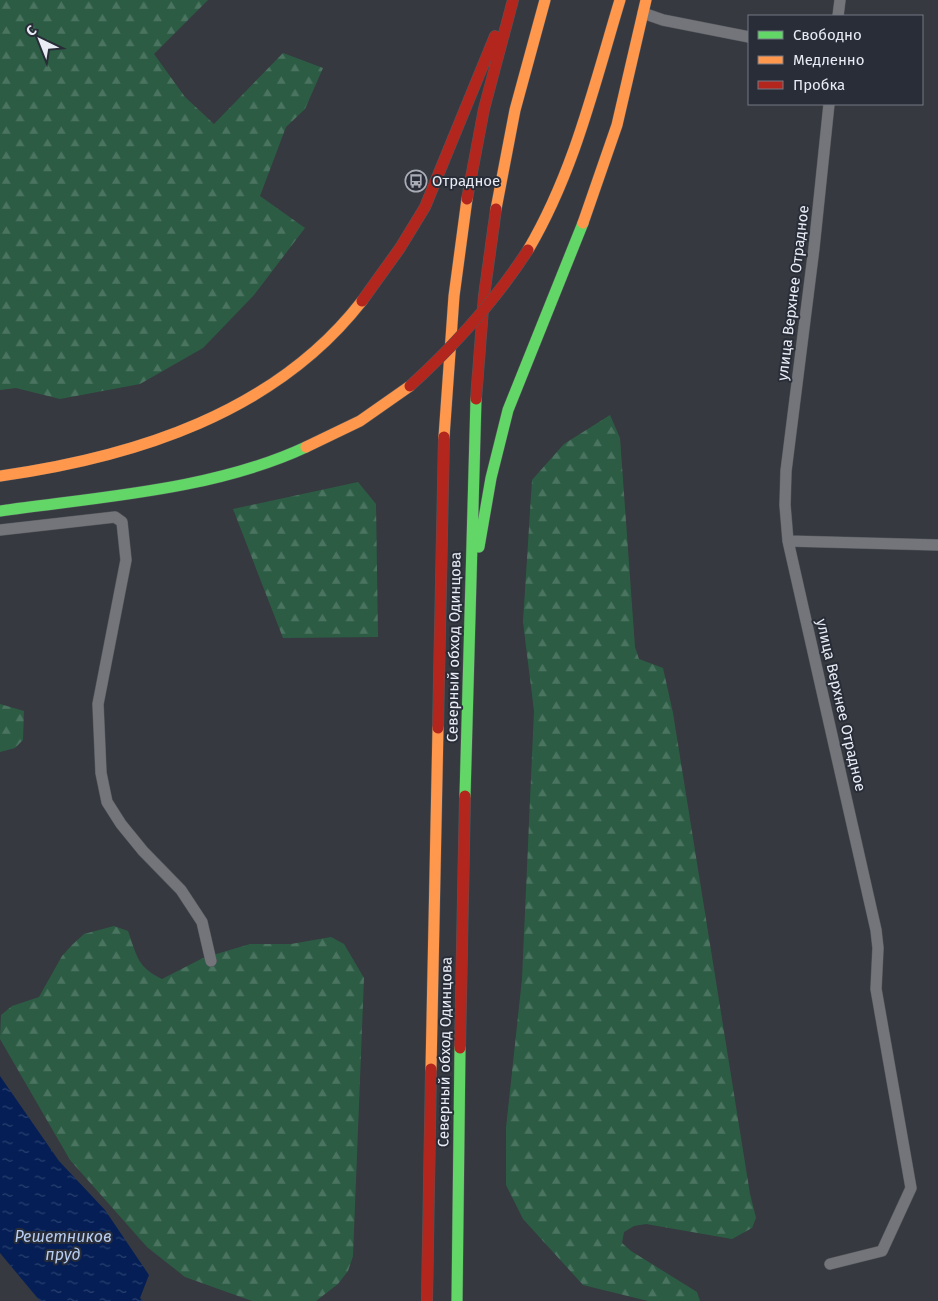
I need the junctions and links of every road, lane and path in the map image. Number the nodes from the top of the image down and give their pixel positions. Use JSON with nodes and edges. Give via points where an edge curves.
{"nodes":[{"id":1,"x":512,"y":0,"type":"edge"},
{"id":2,"x":545,"y":0,"type":"edge"},
{"id":3,"x":620,"y":0,"type":"edge"},
{"id":4,"x":646,"y":0,"type":"edge"},
{"id":5,"x":840,"y":0,"type":"edge"},
{"id":6,"x":643,"y":13,"type":"junction"},
{"id":7,"x":838,"y":15,"type":"edge"},
{"id":8,"x":748,"y":37,"type":"edge"},
{"id":9,"x":829,"y":105,"type":"edge"},
{"id":10,"x":0,"y":476,"type":"edge"},
{"id":11,"x":0,"y":511,"type":"edge"},
{"id":12,"x":0,"y":530,"type":"edge"},
{"id":13,"x":788,"y":541,"type":"junction"},
{"id":14,"x":938,"y":545,"type":"edge"},
{"id":15,"x":469,"y":655,"type":"junction"},
{"id":16,"x":212,"y":961,"type":"dead end"},
{"id":17,"x":830,"y":1264,"type":"dead end"},
{"id":18,"x":427,"y":1301,"type":"edge"},
{"id":19,"x":457,"y":1301,"type":"edge"}],
"edges":[{"from":1,"to":10,"type":"main road","via":[[424,208],[354,311],[323,344],[289,372],[225,412],[192,428],[147,444],[68,464]]},
{"from":1,"to":18,"type":"main road","name":"Северный обход Одинцова","via":[[475,153],[460,246],[450,343],[435,794]]},
{"from":2,"to":15,"type":"main road","name":"Северный обход Одинцова","via":[[504,158],[484,297],[477,393]]},
{"from":3,"to":11,"type":"main road","bridge":true,"via":[[573,152],[553,203],[528,250],[473,324],[410,386],[360,421],[246,470],[186,484]]},
{"from":4,"to":6,"type":"main road"},
{"from":5,"to":7,"type":"street"},
{"from":6,"to":8,"type":"street"},
{"from":6,"to":15,"type":"main road","via":[[605,164],[523,368],[503,431],[481,528]]},
{"from":9,"to":13,"type":"street","name":"улица Верхнее Отрадное","via":[[786,471]]},
{"from":12,"to":16,"type":"street","via":[[115,517],[122,522],[126,560],[98,704],[101,773],[107,802],[121,824],[181,890],[202,922]]},
{"from":13,"to":14,"type":"street"},
{"from":13,"to":17,"type":"street","name":"улица Верхнее Отрадное","via":[[876,930],[876,989],[911,1188],[882,1251]]},
{"from":15,"to":19,"type":"main road","name":"Северный обход Одинцова"}]}
